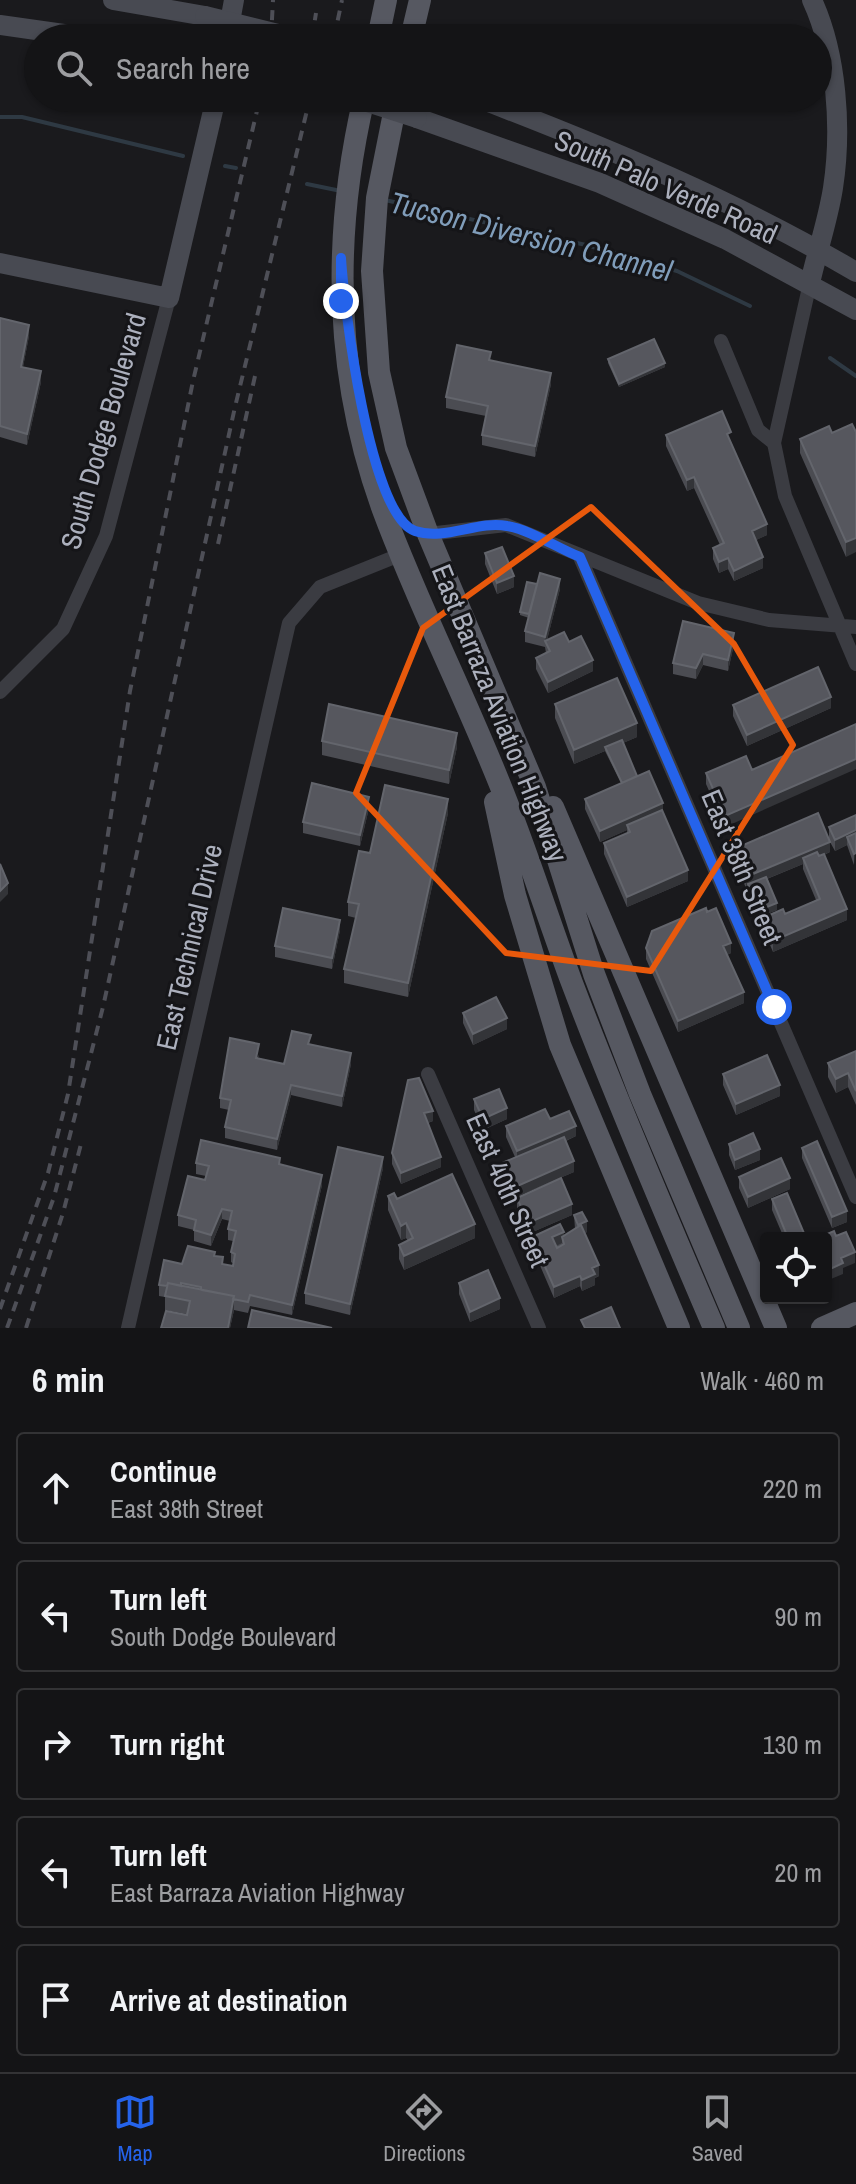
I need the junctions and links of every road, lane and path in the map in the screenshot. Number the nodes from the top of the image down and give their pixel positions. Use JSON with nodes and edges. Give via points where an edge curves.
{"nodes":[{"id":1,"x":113,"y":0,"type":"edge"},
{"id":2,"x":234,"y":0,"type":"edge"},
{"id":3,"x":386,"y":0,"type":"edge"},
{"id":4,"x":420,"y":0,"type":"edge"},
{"id":5,"x":812,"y":0,"type":"edge"},
{"id":6,"x":230,"y":24,"type":"edge"},
{"id":7,"x":237,"y":24,"type":"edge"},
{"id":8,"x":381,"y":24,"type":"edge"},
{"id":9,"x":414,"y":24,"type":"edge"},
{"id":10,"x":818,"y":24,"type":"edge"},
{"id":11,"x":0,"y":25,"type":"edge"},
{"id":12,"x":24,"y":28,"type":"edge"},
{"id":13,"x":832,"y":87,"type":"edge"},
{"id":14,"x":213,"y":112,"type":"edge"},
{"id":15,"x":361,"y":112,"type":"edge"},
{"id":16,"x":394,"y":112,"type":"edge"},
{"id":17,"x":398,"y":112,"type":"edge"},
{"id":18,"x":514,"y":112,"type":"edge"},
{"id":19,"x":818,"y":250,"type":"junction"},
{"id":20,"x":341,"y":258,"type":"junction"},
{"id":21,"x":0,"y":263,"type":"edge"},
{"id":22,"x":856,"y":272,"type":"edge"},
{"id":23,"x":810,"y":283,"type":"junction"},
{"id":24,"x":169,"y":298,"type":"junction"},
{"id":25,"x":856,"y":310,"type":"edge"},
{"id":26,"x":721,"y":341,"type":"dead end"},
{"id":27,"x":774,"y":443,"type":"junction"},
{"id":28,"x":428,"y":534,"type":"junction"},
{"id":29,"x":402,"y":554,"type":"junction"},
{"id":30,"x":580,"y":557,"type":"junction"},
{"id":31,"x":840,"y":627,"type":"junction"},
{"id":32,"x":856,"y":627,"type":"edge"},
{"id":33,"x":482,"y":657,"type":"junction"},
{"id":34,"x":856,"y":664,"type":"edge"},
{"id":35,"x":450,"y":668,"type":"junction"},
{"id":36,"x":0,"y":692,"type":"edge"},
{"id":37,"x":428,"y":1074,"type":"dead end"},
{"id":38,"x":856,"y":1197,"type":"edge"},
{"id":39,"x":856,"y":1313,"type":"edge"},
{"id":40,"x":737,"y":1323,"type":"edge"},
{"id":41,"x":713,"y":1325,"type":"edge"},
{"id":42,"x":128,"y":1328,"type":"edge"},
{"id":43,"x":539,"y":1328,"type":"edge"},
{"id":44,"x":679,"y":1328,"type":"edge"},
{"id":45,"x":776,"y":1328,"type":"edge"},
{"id":46,"x":822,"y":1328,"type":"edge"}],
"edges":[{"from":1,"to":7,"type":"main road","bridge":true},
{"from":2,"to":6,"type":"main road"},
{"from":3,"to":8,"type":"main road"},
{"from":4,"to":9,"type":"main road"},
{"from":5,"to":10,"type":"main road"},
{"from":11,"to":12,"type":"main road"},
{"from":13,"to":19,"type":"main road","via":[[837,126],[833,188]]},
{"from":14,"to":24,"type":"main road"},
{"from":15,"to":20,"type":"main road","name":"East Barraza Aviation Highway"},
{"from":16,"to":28,"type":"main road","name":"East Barraza Aviation Highway","via":[[374,230],[373,309],[379,372],[396,448]]},
{"from":17,"to":23,"type":"main road","name":"South Palo Verde Road","bridge":true,"via":[[600,183]]},
{"from":18,"to":19,"type":"main road","name":"South Palo Verde Road","via":[[595,143]]},
{"from":19,"to":22,"type":"main road","name":"South Palo Verde Road"},
{"from":19,"to":23,"type":"main road"},
{"from":20,"to":28,"type":"main road","via":[[351,360],[368,432],[395,509],[412,530]]},
{"from":20,"to":29,"type":"main road","name":"East Barraza Aviation Highway","via":[[342,328],[354,404],[373,479]]},
{"from":21,"to":24,"type":"main road"},
{"from":23,"to":25,"type":"main road","name":"South Palo Verde Road"},
{"from":23,"to":27,"type":"street"},
{"from":24,"to":36,"type":"street","name":"South Dodge Boulevard","via":[[106,536],[63,629]]},
{"from":26,"to":27,"type":"street","via":[[758,430]]},
{"from":27,"to":31,"type":"street","via":[[785,496]]},
{"from":28,"to":30,"type":"street","via":[[506,525]]},
{"from":28,"to":33,"type":"main road","name":"East Barraza Aviation Highway"},
{"from":29,"to":35,"type":"main road","name":"East Barraza Aviation Highway"},
{"from":29,"to":42,"type":"street","name":"East Technical Drive","via":[[320,587],[289,623]]},
{"from":30,"to":31,"type":"street","via":[[698,603],[769,620]]},
{"from":30,"to":38,"type":"street","name":"East 38th Street"},
{"from":31,"to":32,"type":"street"},
{"from":31,"to":34,"type":"street"},
{"from":33,"to":40,"type":"main road","name":"East Barraza Aviation Highway","via":[[535,787],[609,1014]]},
{"from":33,"to":45,"type":"main road","via":[[566,834]]},
{"from":35,"to":41,"type":"main road","name":"East Barraza Aviation Highway"},
{"from":35,"to":44,"type":"main road","via":[[492,786],[515,895],[555,1032]]},
{"from":37,"to":43,"type":"street","name":"East 40th Street"},
{"from":39,"to":46,"type":"main road"}]}
